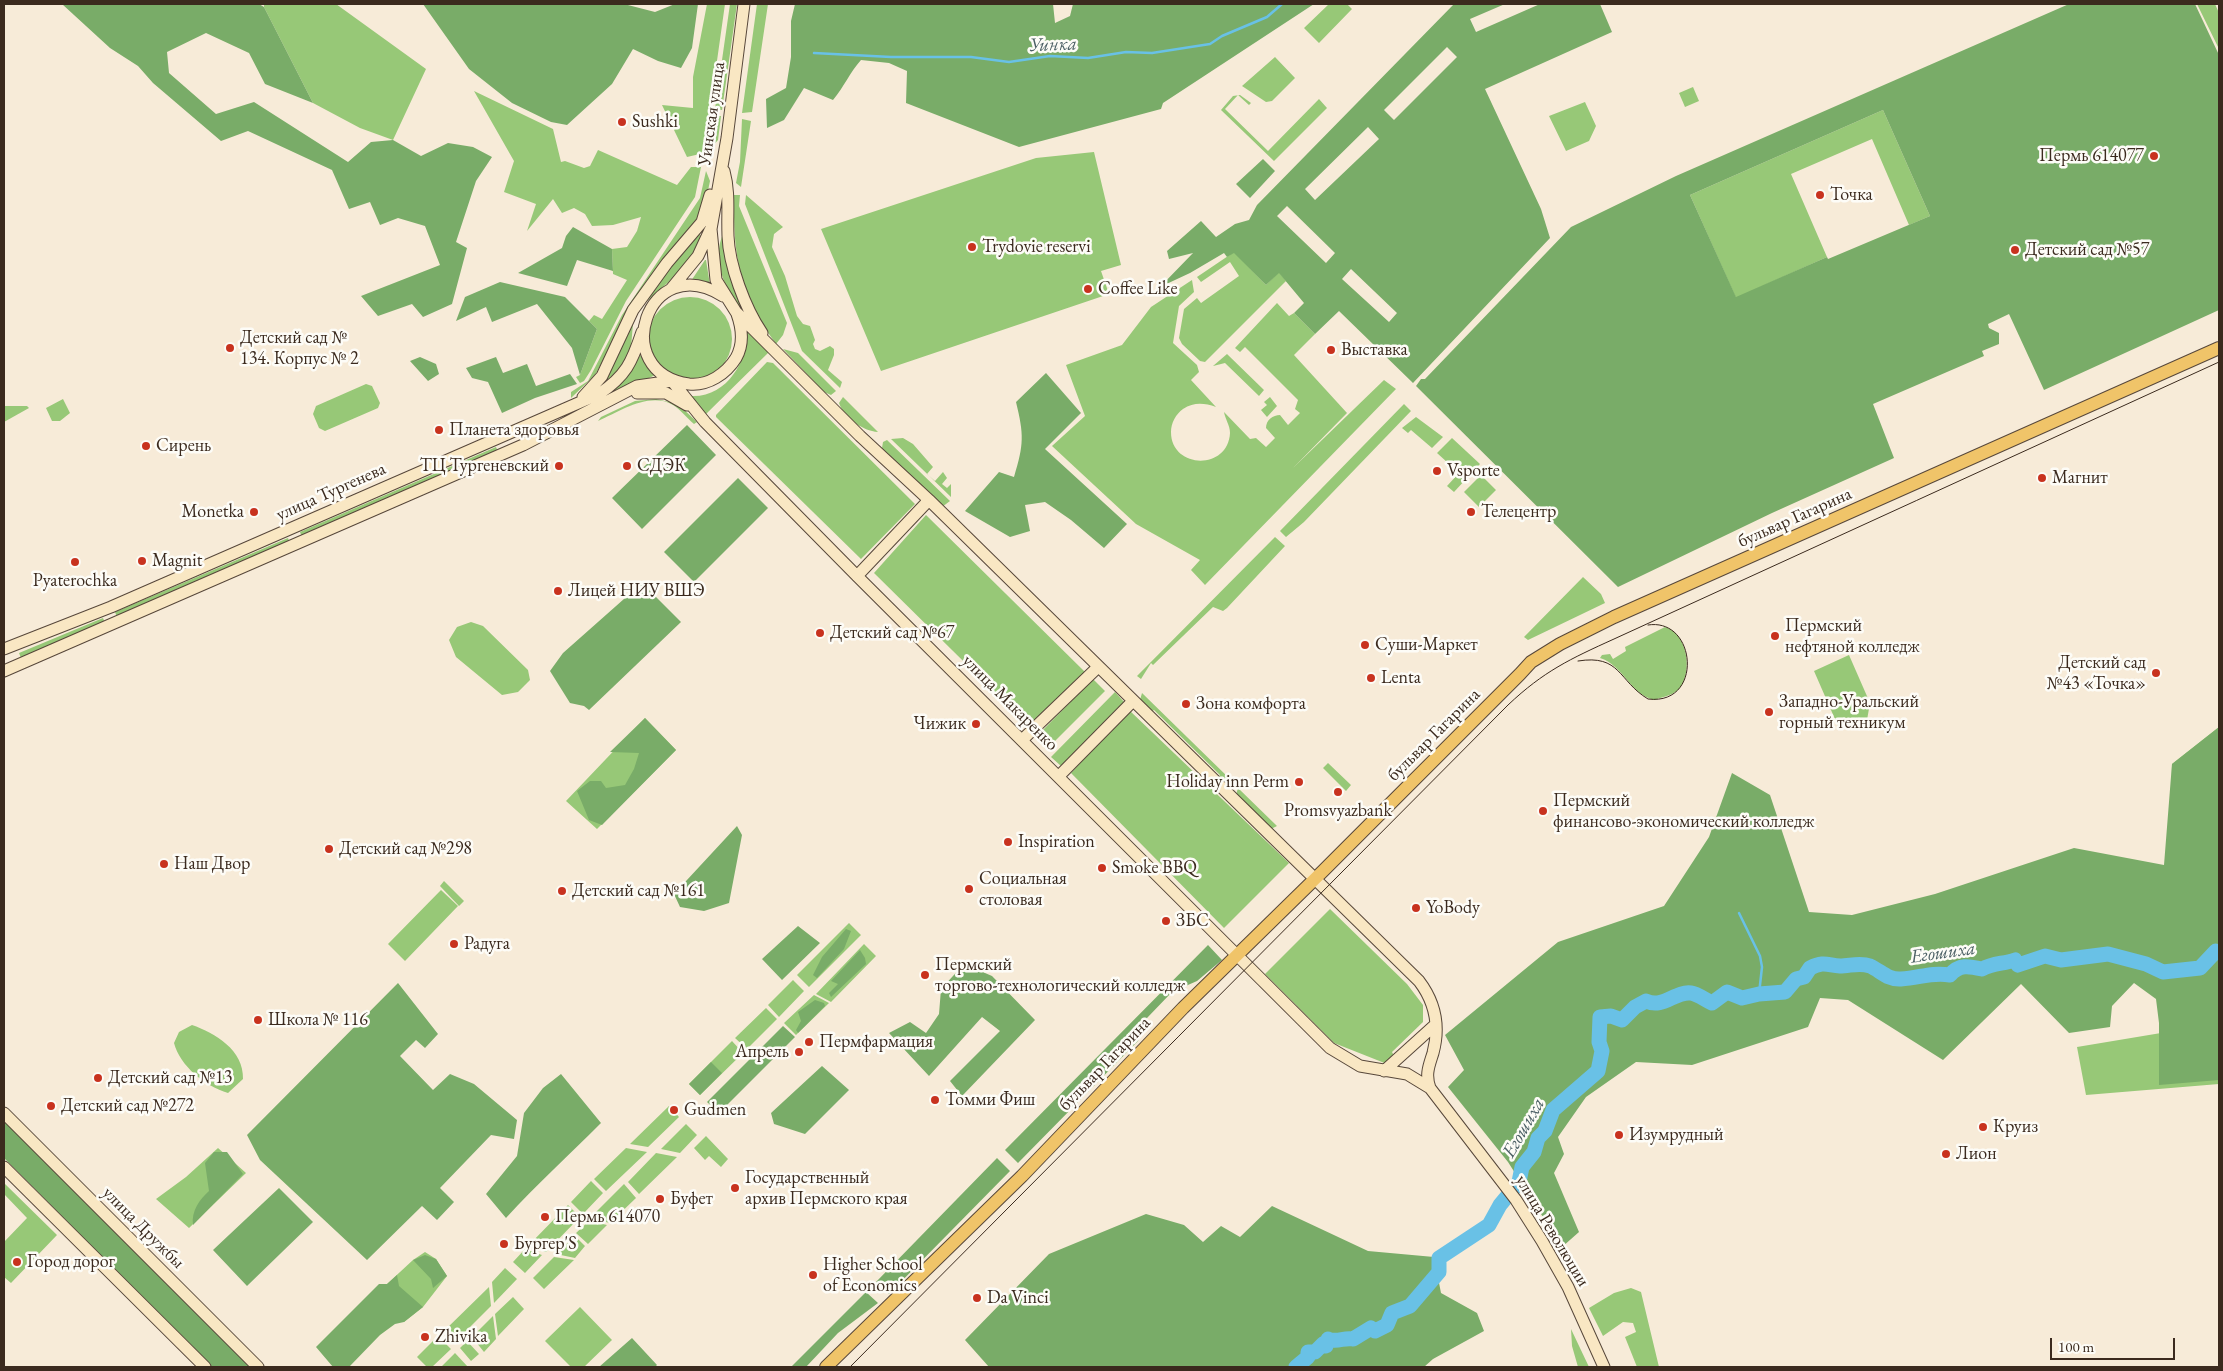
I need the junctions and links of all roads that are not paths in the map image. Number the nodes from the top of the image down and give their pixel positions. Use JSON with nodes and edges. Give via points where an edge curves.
{"nodes":[{"id":1,"x":744,"y":4,"type":"edge"},
{"id":2,"x":723,"y":167,"type":"junction"},
{"id":3,"x":711,"y":229,"type":"junction"},
{"id":4,"x":670,"y":291,"type":"junction"},
{"id":5,"x":725,"y":298,"type":"junction"},
{"id":6,"x":736,"y":312,"type":"junction"},
{"id":7,"x":642,"y":332,"type":"junction"},
{"id":8,"x":770,"y":345,"type":"junction"},
{"id":9,"x":2219,"y":348,"type":"edge"},
{"id":10,"x":672,"y":381,"type":"junction"},
{"id":11,"x":615,"y":398,"type":"junction"},
{"id":12,"x":577,"y":403,"type":"junction"},
{"id":13,"x":704,"y":422,"type":"junction"},
{"id":14,"x":503,"y":436,"type":"junction"},
{"id":15,"x":509,"y":451,"type":"junction"},
{"id":16,"x":929,"y":500,"type":"junction"},
{"id":17,"x":290,"y":528,"type":"junction"},
{"id":18,"x":296,"y":545,"type":"junction"},
{"id":19,"x":856,"y":576,"type":"junction"},
{"id":20,"x":107,"y":609,"type":"junction"},
{"id":21,"x":114,"y":624,"type":"junction"},
{"id":22,"x":8,"y":648,"type":"edge"},
{"id":23,"x":18,"y":665,"type":"junction"},
{"id":24,"x":1097,"y":668,"type":"junction"},
{"id":25,"x":4,"y":672,"type":"edge"},
{"id":26,"x":1132,"y":702,"type":"junction"},
{"id":27,"x":1022,"y":740,"type":"junction"},
{"id":28,"x":1059,"y":776,"type":"junction"},
{"id":29,"x":1315,"y":879,"type":"junction"},
{"id":30,"x":1238,"y":955,"type":"junction"},
{"id":31,"x":1436,"y":1024,"type":"junction"},
{"id":32,"x":1384,"y":1071,"type":"junction"},
{"id":33,"x":1430,"y":1088,"type":"junction"},
{"id":34,"x":4,"y":1113,"type":"edge"},
{"id":35,"x":4,"y":1167,"type":"edge"},
{"id":36,"x":205,"y":1367,"type":"edge"},
{"id":37,"x":258,"y":1367,"type":"edge"},
{"id":38,"x":826,"y":1367,"type":"edge"},
{"id":39,"x":1606,"y":1367,"type":"edge"}],
"edges":[{"from":1,"to":2,"type":"main road","name":"Уинская улица"},
{"from":2,"to":3,"type":"main road","name":"Уинская улица"},
{"from":2,"to":8,"type":"main road","via":[[728,187],[728,236],[733,267],[759,329]]},
{"from":2,"to":12,"type":"main road","via":[[713,183],[702,222],[645,292],[602,376]]},
{"from":3,"to":4,"type":"main road","via":[[698,256]]},
{"from":3,"to":5,"type":"main road","via":[[716,280]]},
{"from":4,"to":5,"type":"main road","via":[[694,285],[711,288]]},
{"from":4,"to":7,"type":"main road","via":[[651,307]]},
{"from":5,"to":6,"type":"main road"},
{"from":6,"to":8,"type":"main road"},
{"from":6,"to":10,"type":"main road","via":[[741,341],[738,355],[730,367],[707,382]]},
{"from":7,"to":10,"type":"main road","via":[[647,356],[655,368]]},
{"from":7,"to":12,"type":"main road","name":"улица Тургенева","via":[[632,361],[622,377],[599,394]]},
{"from":8,"to":16,"type":"main road"},
{"from":9,"to":29,"type":"main road","name":"бульвар Гагарина","via":[[1560,644],[1531,662]]},
{"from":10,"to":11,"type":"main road","name":"улица Тургенева","via":[[637,386]]},
{"from":10,"to":13,"type":"main road","name":"улица Макаренко"},
{"from":11,"to":13,"type":"main road","via":[[639,392],[666,393],[682,400]]},
{"from":11,"to":15,"type":"main road","name":"улица Тургенева"},
{"from":12,"to":14,"type":"main road","name":"улица Тургенева"},
{"from":13,"to":19,"type":"main road","name":"улица Макаренко"},
{"from":14,"to":15,"type":"main road"},
{"from":14,"to":17,"type":"main road","name":"улица Тургенева"},
{"from":15,"to":18,"type":"main road","name":"улица Тургенева"},
{"from":16,"to":19,"type":"main road"},
{"from":16,"to":24,"type":"main road"},
{"from":17,"to":18,"type":"main road"},
{"from":17,"to":20,"type":"main road","name":"улица Тургенева"},
{"from":18,"to":21,"type":"main road","name":"улица Тургенева"},
{"from":19,"to":27,"type":"main road","name":"улица Макаренко"},
{"from":20,"to":21,"type":"main road"},
{"from":20,"to":22,"type":"main road","name":"улица Тургенева"},
{"from":21,"to":23,"type":"main road","name":"улица Тургенева"},
{"from":22,"to":23,"type":"main road"},
{"from":23,"to":25,"type":"main road","name":"улица Тургенева"},
{"from":24,"to":26,"type":"main road"},
{"from":24,"to":27,"type":"main road"},
{"from":26,"to":28,"type":"main road"},
{"from":26,"to":29,"type":"main road"},
{"from":27,"to":28,"type":"main road","name":"улица Макаренко"},
{"from":28,"to":30,"type":"main road","name":"улица Макаренко"},
{"from":29,"to":30,"type":"main road","name":"бульвар Гагарина"},
{"from":29,"to":31,"type":"main road","via":[[1419,982],[1433,1007]]},
{"from":30,"to":32,"type":"main road","name":"улица Революции","via":[[1330,1048],[1360,1066]]},
{"from":30,"to":38,"type":"main road","name":"бульвар Гагарина","via":[[1119,1073],[1016,1183]]},
{"from":31,"to":32,"type":"main road"},
{"from":31,"to":33,"type":"main road","via":[[1436,1038],[1427,1069]]},
{"from":32,"to":33,"type":"main road","name":"улица Революции","via":[[1407,1074]]},
{"from":33,"to":39,"type":"main road","name":"улица Революции","via":[[1516,1200],[1568,1287]]},
{"from":34,"to":37,"type":"main road","name":"улица Дружбы"},
{"from":35,"to":36,"type":"main road"}]}
